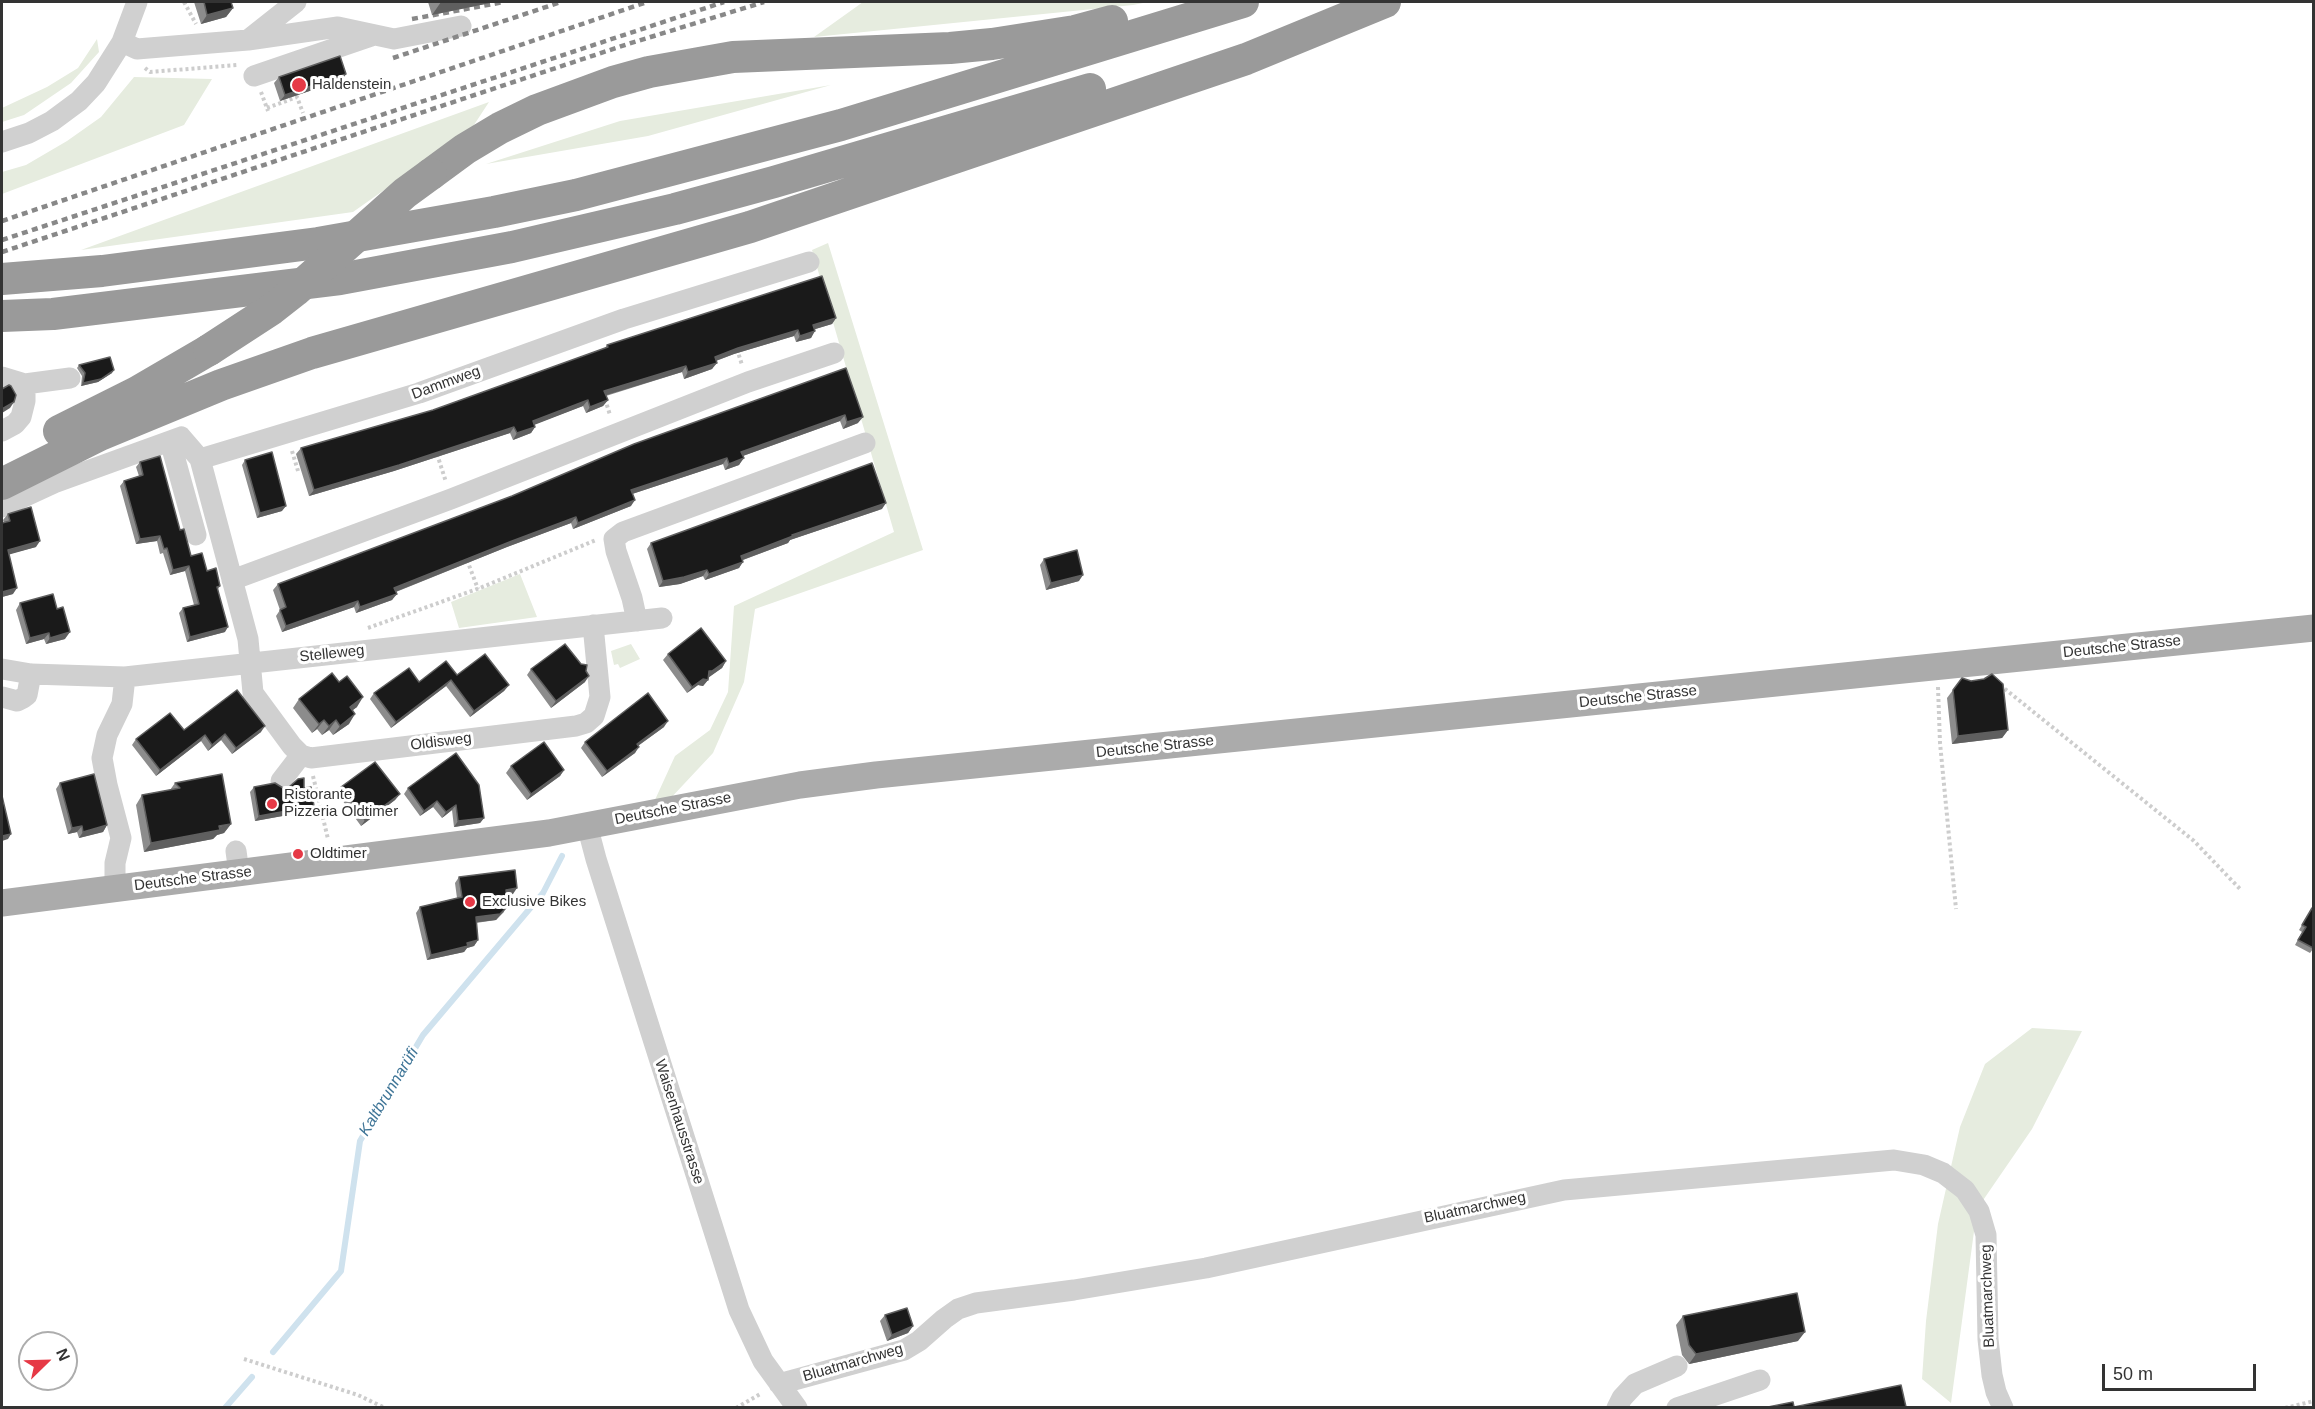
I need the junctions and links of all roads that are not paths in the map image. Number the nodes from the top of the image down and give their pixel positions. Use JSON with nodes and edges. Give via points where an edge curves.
{"nodes":[{"id":1,"x":137,"y":2,"type":"edge"},
{"id":2,"x":296,"y":2,"type":"edge"},
{"id":3,"x":1182,"y":2,"type":"edge"},
{"id":4,"x":1244,"y":2,"type":"edge"},
{"id":5,"x":1380,"y":2,"type":"edge"},
{"id":6,"x":1385,"y":2,"type":"edge"},
{"id":7,"x":461,"y":26,"type":"dead end"},
{"id":8,"x":375,"y":35,"type":"junction"},
{"id":9,"x":248,"y":40,"type":"junction"},
{"id":10,"x":122,"y":42,"type":"junction"},
{"id":11,"x":254,"y":76,"type":"road end"},
{"id":12,"x":2,"y":142,"type":"edge"},
{"id":13,"x":809,"y":262,"type":"dead end"},
{"id":14,"x":2,"y":279,"type":"edge"},
{"id":15,"x":2,"y":316,"type":"edge"},
{"id":16,"x":834,"y":353,"type":"dead end"},
{"id":17,"x":2,"y":377,"type":"edge"},
{"id":18,"x":70,"y":378,"type":"dead end"},
{"id":19,"x":25,"y":384,"type":"junction"},
{"id":20,"x":2,"y":431,"type":"edge"},
{"id":21,"x":170,"y":441,"type":"junction"},
{"id":22,"x":865,"y":443,"type":"dead end"},
{"id":23,"x":200,"y":459,"type":"junction"},
{"id":24,"x":2,"y":464,"type":"edge"},
{"id":25,"x":2,"y":484,"type":"edge"},
{"id":26,"x":2,"y":507,"type":"edge"},
{"id":27,"x":196,"y":535,"type":"dead end"},
{"id":28,"x":232,"y":580,"type":"junction"},
{"id":29,"x":662,"y":618,"type":"dead end"},
{"id":30,"x":637,"y":621,"type":"junction"},
{"id":31,"x":593,"y":625,"type":"junction"},
{"id":32,"x":2313,"y":628,"type":"edge"},
{"id":33,"x":250,"y":663,"type":"junction"},
{"id":34,"x":2,"y":669,"type":"edge"},
{"id":35,"x":31,"y":674,"type":"junction"},
{"id":36,"x":125,"y":677,"type":"junction"},
{"id":37,"x":2,"y":697,"type":"edge"},
{"id":38,"x":306,"y":756,"type":"junction"},
{"id":39,"x":281,"y":781,"type":"dead end"},
{"id":40,"x":587,"y":825,"type":"junction"},
{"id":41,"x":114,"y":889,"type":"junction"},
{"id":42,"x":2,"y":903,"type":"edge"},
{"id":43,"x":1677,"y":1366,"type":"dead end"},
{"id":44,"x":1760,"y":1380,"type":"dead end"},
{"id":45,"x":779,"y":1384,"type":"junction"},
{"id":46,"x":798,"y":1407,"type":"edge"},
{"id":47,"x":1617,"y":1407,"type":"edge"},
{"id":48,"x":1677,"y":1407,"type":"edge"},
{"id":49,"x":2003,"y":1407,"type":"edge"}],
"edges":[{"from":1,"to":10,"type":"street"},
{"from":2,"to":9,"type":"street"},
{"from":3,"to":24,"type":"highway","bridge":true,"via":[[1075,31],[992,44],[733,57],[649,72],[537,110],[465,148],[430,174],[272,309],[137,392]]},
{"from":4,"to":14,"type":"highway","via":[[852,122],[576,195],[318,243],[102,271]]},
{"from":5,"to":15,"type":"highway","via":[[860,158],[565,235],[340,279],[53,314]]},
{"from":6,"to":25,"type":"highway","via":[[1246,59],[750,227],[312,353],[220,385],[100,435]]},
{"from":7,"to":8,"type":"street","via":[[394,39]]},
{"from":8,"to":9,"type":"street","via":[[338,27]]},
{"from":8,"to":11,"type":"street"},
{"from":9,"to":10,"type":"street","via":[[136,49]]},
{"from":10,"to":12,"type":"street","via":[[102,75],[79,101],[52,121]]},
{"from":13,"to":23,"type":"street","name":"Dammweg","via":[[620,321],[419,393]]},
{"from":16,"to":28,"type":"street","via":[[748,382]]},
{"from":17,"to":19,"type":"street"},
{"from":18,"to":19,"type":"street"},
{"from":19,"to":20,"type":"street","via":[[21,417]]},
{"from":21,"to":23,"type":"street","via":[[181,437]]},
{"from":21,"to":26,"type":"street","via":[[54,483]]},
{"from":21,"to":27,"type":"street"},
{"from":22,"to":30,"type":"street","via":[[623,532],[614,539]]},
{"from":23,"to":28,"type":"street"},
{"from":28,"to":33,"type":"street","via":[[248,639]]},
{"from":29,"to":30,"type":"street","name":"Stelleweg"},
{"from":30,"to":31,"type":"street","name":"Stelleweg"},
{"from":31,"to":33,"type":"street","name":"Stelleweg"},
{"from":31,"to":38,"type":"street","name":"Oldisweg","via":[[600,697],[594,716],[586,723]]},
{"from":32,"to":40,"type":"main road","name":"Deutsche Strasse","via":[[865,777],[788,787]]},
{"from":33,"to":36,"type":"street","name":"Stelleweg"},
{"from":33,"to":38,"type":"street","via":[[253,693]]},
{"from":34,"to":35,"type":"street","name":"Stelleweg"},
{"from":35,"to":36,"type":"street","name":"Stelleweg"},
{"from":35,"to":37,"type":"street","via":[[27,695],[17,700]]},
{"from":36,"to":41,"type":"street","via":[[122,704],[107,735],[102,758],[121,838],[114,863]]},
{"from":38,"to":39,"type":"street"},
{"from":40,"to":41,"type":"main road","name":"Deutsche Strasse","via":[[454,846],[237,862]]},
{"from":40,"to":45,"type":"street","name":"Waisenhausstrasse","via":[[739,1310],[754,1346]]},
{"from":41,"to":42,"type":"main road","name":"Deutsche Strasse"},
{"from":43,"to":47,"type":"street","via":[[1635,1384]]},
{"from":44,"to":48,"type":"street"},
{"from":45,"to":46,"type":"street","name":"Waisenhausstrasse"},
{"from":45,"to":49,"type":"street","name":"Bluatmarchweg","via":[[904,1350],[958,1309],[976,1303],[1206,1268],[1564,1190],[1894,1160],[1943,1173],[1965,1190],[1979,1211],[1986,1235],[1989,1348],[1996,1392]]}]}
